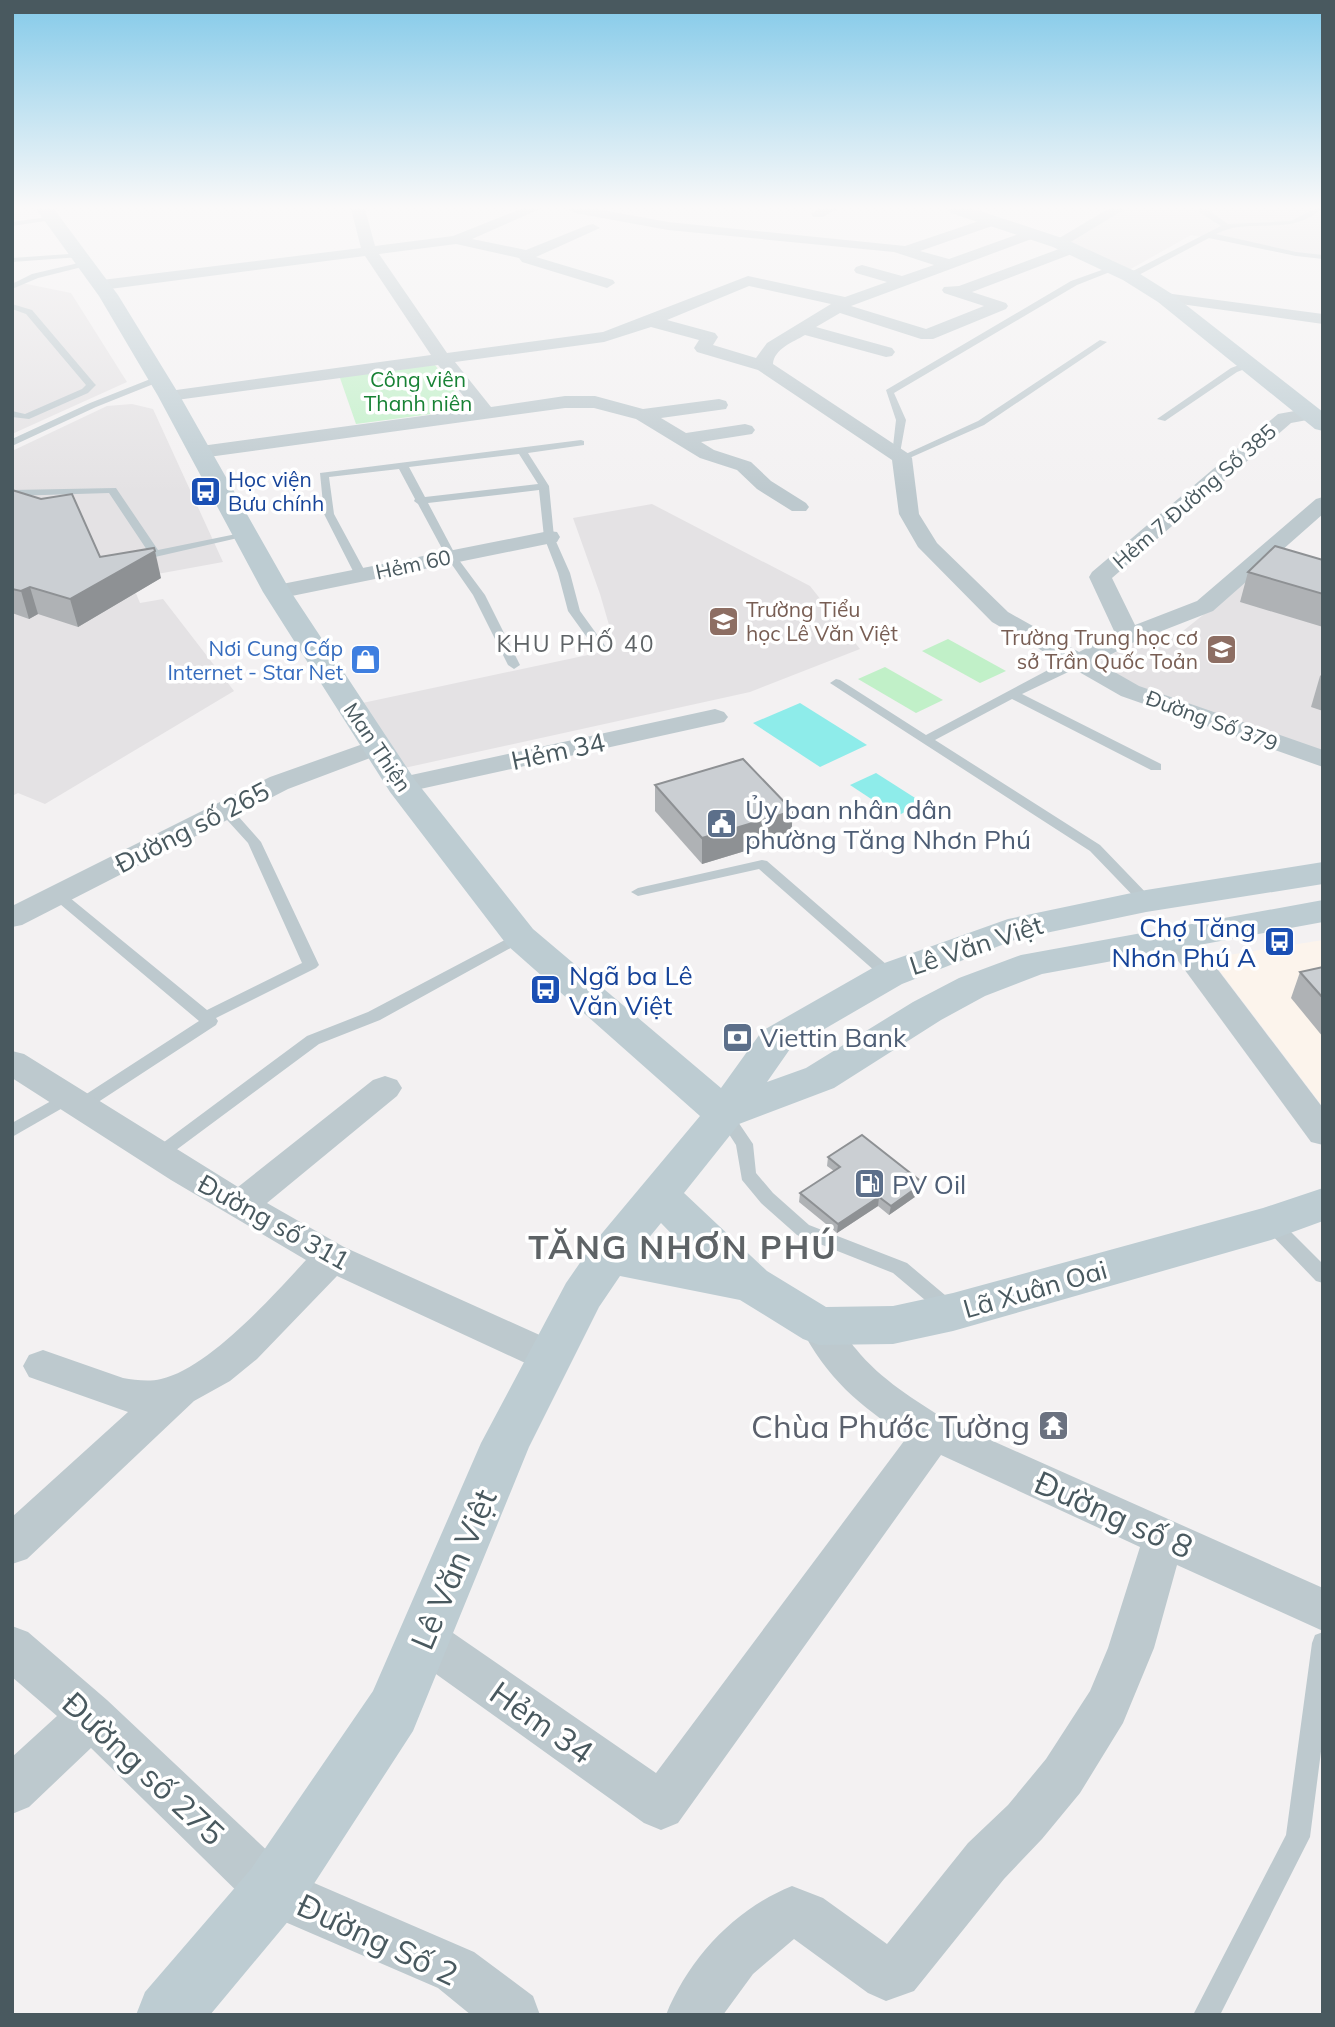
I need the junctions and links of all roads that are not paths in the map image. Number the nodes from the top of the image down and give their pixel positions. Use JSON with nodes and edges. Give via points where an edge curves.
{"nodes":[{"id":1,"x":112,"y":304,"type":"edge"},
{"id":2,"x":405,"y":304,"type":"edge"},
{"id":3,"x":693,"y":304,"type":"edge"},
{"id":4,"x":836,"y":304,"type":"edge"},
{"id":5,"x":845,"y":304,"type":"edge"},
{"id":6,"x":992,"y":304,"type":"edge"},
{"id":7,"x":1039,"y":304,"type":"edge"},
{"id":8,"x":1172,"y":304,"type":"edge"},
{"id":9,"x":1207,"y":304,"type":"edge"},
{"id":10,"x":841,"y":305,"type":"junction"},
{"id":11,"x":12,"y":306,"type":"edge"},
{"id":12,"x":1323,"y":319,"type":"edge"},
{"id":13,"x":650,"y":321,"type":"junction"},
{"id":14,"x":803,"y":329,"type":"junction"},
{"id":15,"x":1103,"y":342,"type":"dead end"},
{"id":16,"x":886,"y":352,"type":"dead end"},
{"id":17,"x":442,"y":358,"type":"junction"},
{"id":18,"x":1247,"y":365,"type":"junction"},
{"id":19,"x":764,"y":366,"type":"junction"},
{"id":20,"x":163,"y":387,"type":"junction"},
{"id":21,"x":719,"y":405,"type":"dead end"},
{"id":22,"x":486,"y":413,"type":"junction"},
{"id":23,"x":12,"y":414,"type":"edge"},
{"id":24,"x":643,"y":415,"type":"junction"},
{"id":25,"x":26,"y":417,"type":"junction"},
{"id":26,"x":1162,"y":419,"type":"dead end"},
{"id":27,"x":1317,"y":419,"type":"edge"},
{"id":28,"x":12,"y":423,"type":"edge"},
{"id":29,"x":745,"y":430,"type":"dead end"},
{"id":30,"x":683,"y":439,"type":"junction"},
{"id":31,"x":12,"y":443,"type":"edge"},
{"id":32,"x":581,"y":443,"type":"dead end"},
{"id":33,"x":522,"y":451,"type":"junction"},
{"id":34,"x":201,"y":452,"type":"junction"},
{"id":35,"x":899,"y":455,"type":"junction"},
{"id":36,"x":403,"y":466,"type":"junction"},
{"id":37,"x":544,"y":486,"type":"junction"},
{"id":38,"x":12,"y":493,"type":"edge"},
{"id":39,"x":419,"y":501,"type":"junction"},
{"id":40,"x":1323,"y":503,"type":"edge"},
{"id":41,"x":799,"y":507,"type":"dead end"},
{"id":42,"x":246,"y":535,"type":"junction"},
{"id":43,"x":549,"y":537,"type":"junction"},
{"id":44,"x":451,"y":556,"type":"junction"},
{"id":45,"x":361,"y":575,"type":"junction"},
{"id":46,"x":277,"y":592,"type":"junction"},
{"id":47,"x":1128,"y":636,"type":"junction"},
{"id":48,"x":600,"y":648,"type":"dead end"},
{"id":49,"x":1079,"y":662,"type":"junction"},
{"id":50,"x":514,"y":665,"type":"dead end"},
{"id":51,"x":836,"y":683,"type":"dead end"},
{"id":52,"x":1012,"y":694,"type":"junction"},
{"id":53,"x":715,"y":717,"type":"dead end"},
{"id":54,"x":926,"y":740,"type":"junction"},
{"id":55,"x":377,"y":747,"type":"junction"},
{"id":56,"x":1323,"y":759,"type":"edge"},
{"id":57,"x":1156,"y":767,"type":"dead end"},
{"id":58,"x":402,"y":785,"type":"junction"},
{"id":59,"x":225,"y":810,"type":"junction"},
{"id":60,"x":1323,"y":873,"type":"edge"},
{"id":61,"x":638,"y":892,"type":"dead end"},
{"id":62,"x":60,"y":895,"type":"junction"},
{"id":63,"x":1146,"y":901,"type":"junction"},
{"id":64,"x":1323,"y":911,"type":"edge"},
{"id":65,"x":12,"y":918,"type":"edge"},
{"id":66,"x":1176,"y":936,"type":"junction"},
{"id":67,"x":520,"y":937,"type":"junction"},
{"id":68,"x":889,"y":975,"type":"junction"},
{"id":69,"x":208,"y":1019,"type":"junction"},
{"id":70,"x":12,"y":1062,"type":"edge"},
{"id":71,"x":385,"y":1088,"type":"dead end"},
{"id":72,"x":73,"y":1102,"type":"junction"},
{"id":73,"x":724,"y":1114,"type":"junction"},
{"id":74,"x":12,"y":1131,"type":"edge"},
{"id":75,"x":1323,"y":1133,"type":"edge"},
{"id":76,"x":158,"y":1155,"type":"junction"},
{"id":77,"x":659,"y":1195,"type":"junction"},
{"id":78,"x":241,"y":1204,"type":"junction"},
{"id":79,"x":1323,"y":1204,"type":"edge"},
{"id":80,"x":1271,"y":1223,"type":"junction"},
{"id":81,"x":609,"y":1256,"type":"junction"},
{"id":82,"x":331,"y":1257,"type":"junction"},
{"id":83,"x":1323,"y":1276,"type":"edge"},
{"id":84,"x":751,"y":1284,"type":"junction"},
{"id":85,"x":953,"y":1312,"type":"junction"},
{"id":86,"x":819,"y":1326,"type":"junction"},
{"id":87,"x":550,"y":1357,"type":"junction"},
{"id":88,"x":43,"y":1366,"type":"dead end"},
{"id":89,"x":180,"y":1389,"type":"junction"},
{"id":90,"x":934,"y":1433,"type":"junction"},
{"id":91,"x":1164,"y":1536,"type":"junction"},
{"id":92,"x":12,"y":1545,"type":"edge"},
{"id":93,"x":1323,"y":1610,"type":"edge"},
{"id":94,"x":424,"y":1639,"type":"junction"},
{"id":95,"x":1323,"y":1643,"type":"edge"},
{"id":96,"x":12,"y":1647,"type":"edge"},
{"id":97,"x":91,"y":1716,"type":"junction"},
{"id":98,"x":12,"y":1790,"type":"edge"},
{"id":99,"x":274,"y":1891,"type":"junction"},
{"id":100,"x":168,"y":2015,"type":"edge"},
{"id":101,"x":514,"y":2015,"type":"edge"},
{"id":102,"x":692,"y":2015,"type":"edge"},
{"id":103,"x":1206,"y":2015,"type":"edge"}],
"edges":[{"from":1,"to":20,"type":"street","name":"Man Thiện"},
{"from":2,"to":17,"type":"street"},
{"from":3,"to":13,"type":"street"},
{"from":4,"to":10,"type":"street"},
{"from":5,"to":10,"type":"street"},
{"from":6,"to":10,"type":"street","via":[[1000,306],[927,335]]},
{"from":7,"to":35,"type":"lane","via":[[889,392],[901,420]]},
{"from":8,"to":18,"type":"street"},
{"from":9,"to":12,"type":"street"},
{"from":10,"to":14,"type":"street"},
{"from":11,"to":25,"type":"lane","via":[[29,312],[91,385]]},
{"from":13,"to":17,"type":"street","via":[[604,337]]},
{"from":13,"to":19,"type":"street","via":[[709,337],[703,348]]},
{"from":14,"to":16,"type":"street"},
{"from":14,"to":19,"type":"street","via":[[774,347],[765,356]]},
{"from":15,"to":35,"type":"lane","via":[[981,422]]},
{"from":17,"to":20,"type":"street"},
{"from":17,"to":22,"type":"street"},
{"from":18,"to":26,"type":"lane"},
{"from":18,"to":27,"type":"street"},
{"from":19,"to":35,"type":"street"},
{"from":20,"to":31,"type":"lane","via":[[93,405]]},
{"from":20,"to":34,"type":"street","name":"Man Thiện"},
{"from":21,"to":24,"type":"street"},
{"from":22,"to":24,"type":"street","via":[[595,402]]},
{"from":22,"to":34,"type":"street"},
{"from":23,"to":25,"type":"lane"},
{"from":24,"to":30,"type":"street"},
{"from":25,"to":28,"type":"lane"},
{"from":27,"to":47,"type":"street","name":"Hẻm 7 Đường Số 385","via":[[1285,418],[1100,578]]},
{"from":29,"to":30,"type":"street"},
{"from":30,"to":41,"type":"street","via":[[707,454],[744,466]]},
{"from":32,"to":33,"type":"lane"},
{"from":33,"to":36,"type":"lane"},
{"from":33,"to":37,"type":"lane"},
{"from":34,"to":42,"type":"street","name":"Man Thiện"},
{"from":35,"to":49,"type":"street","name":"Đường Số 379","via":[[909,514],[929,547],[1000,617]]},
{"from":36,"to":39,"type":"lane"},
{"from":36,"to":45,"type":"lane","via":[[324,475],[329,514]]},
{"from":37,"to":39,"type":"lane"},
{"from":37,"to":43,"type":"lane"},
{"from":38,"to":42,"type":"lane","via":[[112,490],[155,554]]},
{"from":39,"to":44,"type":"lane"},
{"from":40,"to":47,"type":"street","via":[[1205,606]]},
{"from":42,"to":46,"type":"street","name":"Man Thiện"},
{"from":43,"to":44,"type":"street","name":"Hẻm 60"},
{"from":43,"to":48,"type":"lane","via":[[573,611]]},
{"from":44,"to":45,"type":"street","name":"Hẻm 60"},
{"from":44,"to":50,"type":"lane","via":[[479,595]]},
{"from":45,"to":46,"type":"street","name":"Hẻm 60"},
{"from":46,"to":55,"type":"street","name":"Man Thiện"},
{"from":47,"to":49,"type":"street"},
{"from":49,"to":52,"type":"lane"},
{"from":49,"to":56,"type":"street","name":"Đường Số 379","via":[[1130,691]]},
{"from":51,"to":54,"type":"lane"},
{"from":52,"to":54,"type":"lane"},
{"from":52,"to":57,"type":"lane"},
{"from":53,"to":58,"type":"street","name":"Hẻm 34"},
{"from":54,"to":63,"type":"lane","via":[[1095,848]]},
{"from":55,"to":58,"type":"street","name":"Man Thiện"},
{"from":55,"to":59,"type":"street","name":"Đường số 265","via":[[279,783]]},
{"from":58,"to":67,"type":"street","name":"Man Thiện"},
{"from":59,"to":62,"type":"street","name":"Đường số 265"},
{"from":59,"to":69,"type":"lane","via":[[254,842],[311,964]]},
{"from":60,"to":63,"type":"street","name":"Lê Văn Việt"},
{"from":61,"to":68,"type":"lane","via":[[762,864]]},
{"from":62,"to":65,"type":"street","name":"Đường số 265"},
{"from":62,"to":69,"type":"lane"},
{"from":63,"to":66,"type":"street"},
{"from":63,"to":68,"type":"street","name":"Lê Văn Việt","via":[[1008,930]]},
{"from":64,"to":66,"type":"street","name":"Lê Văn Việt"},
{"from":66,"to":73,"type":"street","name":"Lê Văn Việt","via":[[1034,964],[972,987],[820,1078]]},
{"from":66,"to":75,"type":"street"},
{"from":67,"to":73,"type":"street","name":"Man Thiện"},
{"from":67,"to":76,"type":"lane","via":[[374,1016],[313,1040]]},
{"from":68,"to":73,"type":"street","name":"Lê Văn Việt","via":[[776,1040]]},
{"from":69,"to":72,"type":"lane"},
{"from":70,"to":72,"type":"street","name":"Đường số 311"},
{"from":71,"to":78,"type":"street"},
{"from":72,"to":74,"type":"lane"},
{"from":72,"to":76,"type":"street","name":"Đường số 311"},
{"from":73,"to":77,"type":"street","name":"Lê Văn Việt"},
{"from":73,"to":85,"type":"lane","via":[[744,1144],[748,1175],[803,1230],[900,1268]]},
{"from":76,"to":78,"type":"street","name":"Đường số 311"},
{"from":77,"to":81,"type":"street","name":"Lê Văn Việt"},
{"from":77,"to":84,"type":"street"},
{"from":78,"to":82,"type":"street","name":"Đường số 311"},
{"from":79,"to":80,"type":"street","name":"Lã Xuân Oai"},
{"from":80,"to":83,"type":"lane"},
{"from":80,"to":85,"type":"street","name":"Lã Xuân Oai"},
{"from":81,"to":84,"type":"street"},
{"from":81,"to":87,"type":"street","name":"Lê Văn Việt"},
{"from":82,"to":87,"type":"street","name":"Đường số 311"},
{"from":82,"to":89,"type":"street","via":[[274,1321],[222,1365]]},
{"from":84,"to":86,"type":"street"},
{"from":85,"to":86,"type":"street","name":"Lã Xuân Oai","via":[[894,1325]]},
{"from":86,"to":90,"type":"street","name":"Đường số 8","via":[[843,1362],[877,1396]]},
{"from":87,"to":94,"type":"street","name":"Lê Văn Việt","via":[[506,1443]]},
{"from":88,"to":89,"type":"street","via":[[137,1397]]},
{"from":89,"to":92,"type":"street"},
{"from":90,"to":91,"type":"street","name":"Đường số 8"},
{"from":90,"to":94,"type":"street","name":"Hẻm 34","via":[[661,1806]]},
{"from":91,"to":93,"type":"street","name":"Đường số 8"},
{"from":91,"to":102,"type":"street","via":[[1131,1648],[1107,1707],[1063,1776],[986,1861],[896,1973],[886,1975],[792,1911],[750,1938],[723,1967]]},
{"from":94,"to":99,"type":"street","name":"Lê Văn Việt","via":[[393,1711]]},
{"from":95,"to":103,"type":"lane","via":[[1298,1837]]},
{"from":96,"to":97,"type":"street","name":"Đường số 275"},
{"from":97,"to":98,"type":"street"},
{"from":97,"to":99,"type":"street","name":"Đường số 275"},
{"from":99,"to":100,"type":"street","name":"Lê Văn Việt"},
{"from":99,"to":101,"type":"street","name":"Đường Số 2","via":[[456,1970]]}]}
